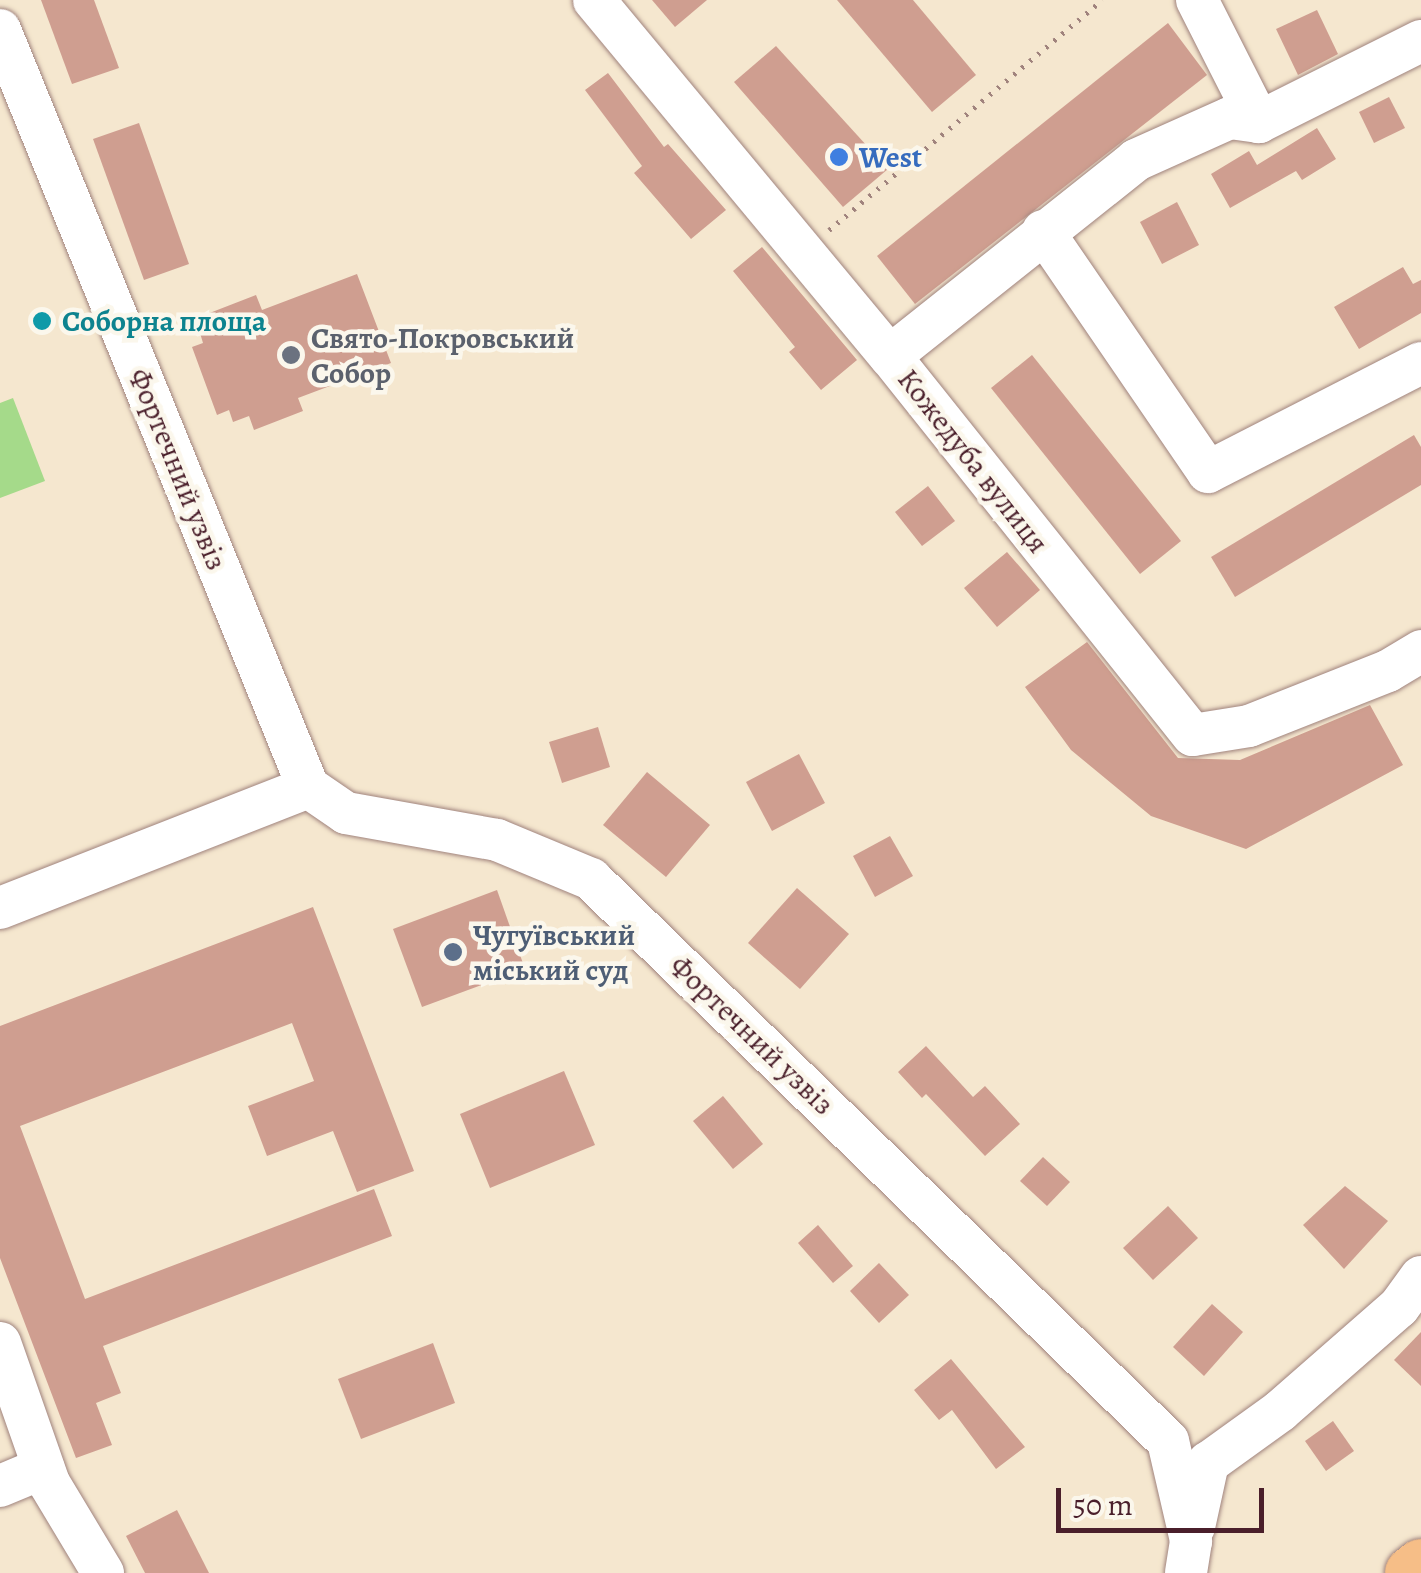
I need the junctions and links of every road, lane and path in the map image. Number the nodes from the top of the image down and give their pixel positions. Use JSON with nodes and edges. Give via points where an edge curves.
{"nodes":[{"id":1,"x":594,"y":0,"type":"edge"},
{"id":2,"x":1102,"y":0,"type":"edge"},
{"id":3,"x":1197,"y":0,"type":"edge"},
{"id":4,"x":0,"y":30,"type":"edge"},
{"id":5,"x":1421,"y":41,"type":"edge"},
{"id":6,"x":1259,"y":122,"type":"junction"},
{"id":7,"x":1042,"y":231,"type":"junction"},
{"id":8,"x":801,"y":250,"type":"junction"},
{"id":9,"x":890,"y":356,"type":"junction"},
{"id":10,"x":1421,"y":363,"type":"edge"},
{"id":11,"x":1421,"y":652,"type":"edge"},
{"id":12,"x":308,"y":787,"type":"junction"},
{"id":13,"x":0,"y":908,"type":"edge"},
{"id":14,"x":1421,"y":1277,"type":"edge"},
{"id":15,"x":0,"y":1343,"type":"edge"},
{"id":16,"x":46,"y":1476,"type":"junction"},
{"id":17,"x":0,"y":1486,"type":"edge"},
{"id":18,"x":1188,"y":1557,"type":"edge"},
{"id":19,"x":1421,"y":1566,"type":"edge"},
{"id":20,"x":83,"y":1573,"type":"edge"},
{"id":21,"x":103,"y":1573,"type":"edge"},
{"id":22,"x":1412,"y":1573,"type":"edge"}],
"edges":[{"from":1,"to":8,"type":"street","name":"Кожедуба вулиця"},
{"from":2,"to":8,"type":"path","via":[[850,216]]},
{"from":3,"to":6,"type":"street"},
{"from":4,"to":12,"type":"street","name":"Фортечний узвіз"},
{"from":5,"to":6,"type":"street"},
{"from":6,"to":7,"type":"street","via":[[1230,118],[1136,160]]},
{"from":7,"to":9,"type":"street"},
{"from":7,"to":10,"type":"street","via":[[1208,472]]},
{"from":8,"to":9,"type":"street","name":"Кожедуба вулиця"},
{"from":9,"to":11,"type":"street","name":"Кожедуба вулиця","via":[[1193,735],[1249,726]]},
{"from":12,"to":13,"type":"street"},
{"from":12,"to":18,"type":"street","name":"Фортечний узвіз","via":[[346,812],[497,840],[591,878],[1168,1441]]},
{"from":14,"to":18,"type":"street","name":"Фортечний узвіз","via":[[1399,1307],[1310,1385],[1208,1463]]},
{"from":15,"to":16,"type":"street"},
{"from":16,"to":17,"type":"street"},
{"from":16,"to":20,"type":"street"},
{"from":16,"to":21,"type":"street"},
{"from":19,"to":22,"type":"highway"}]}
